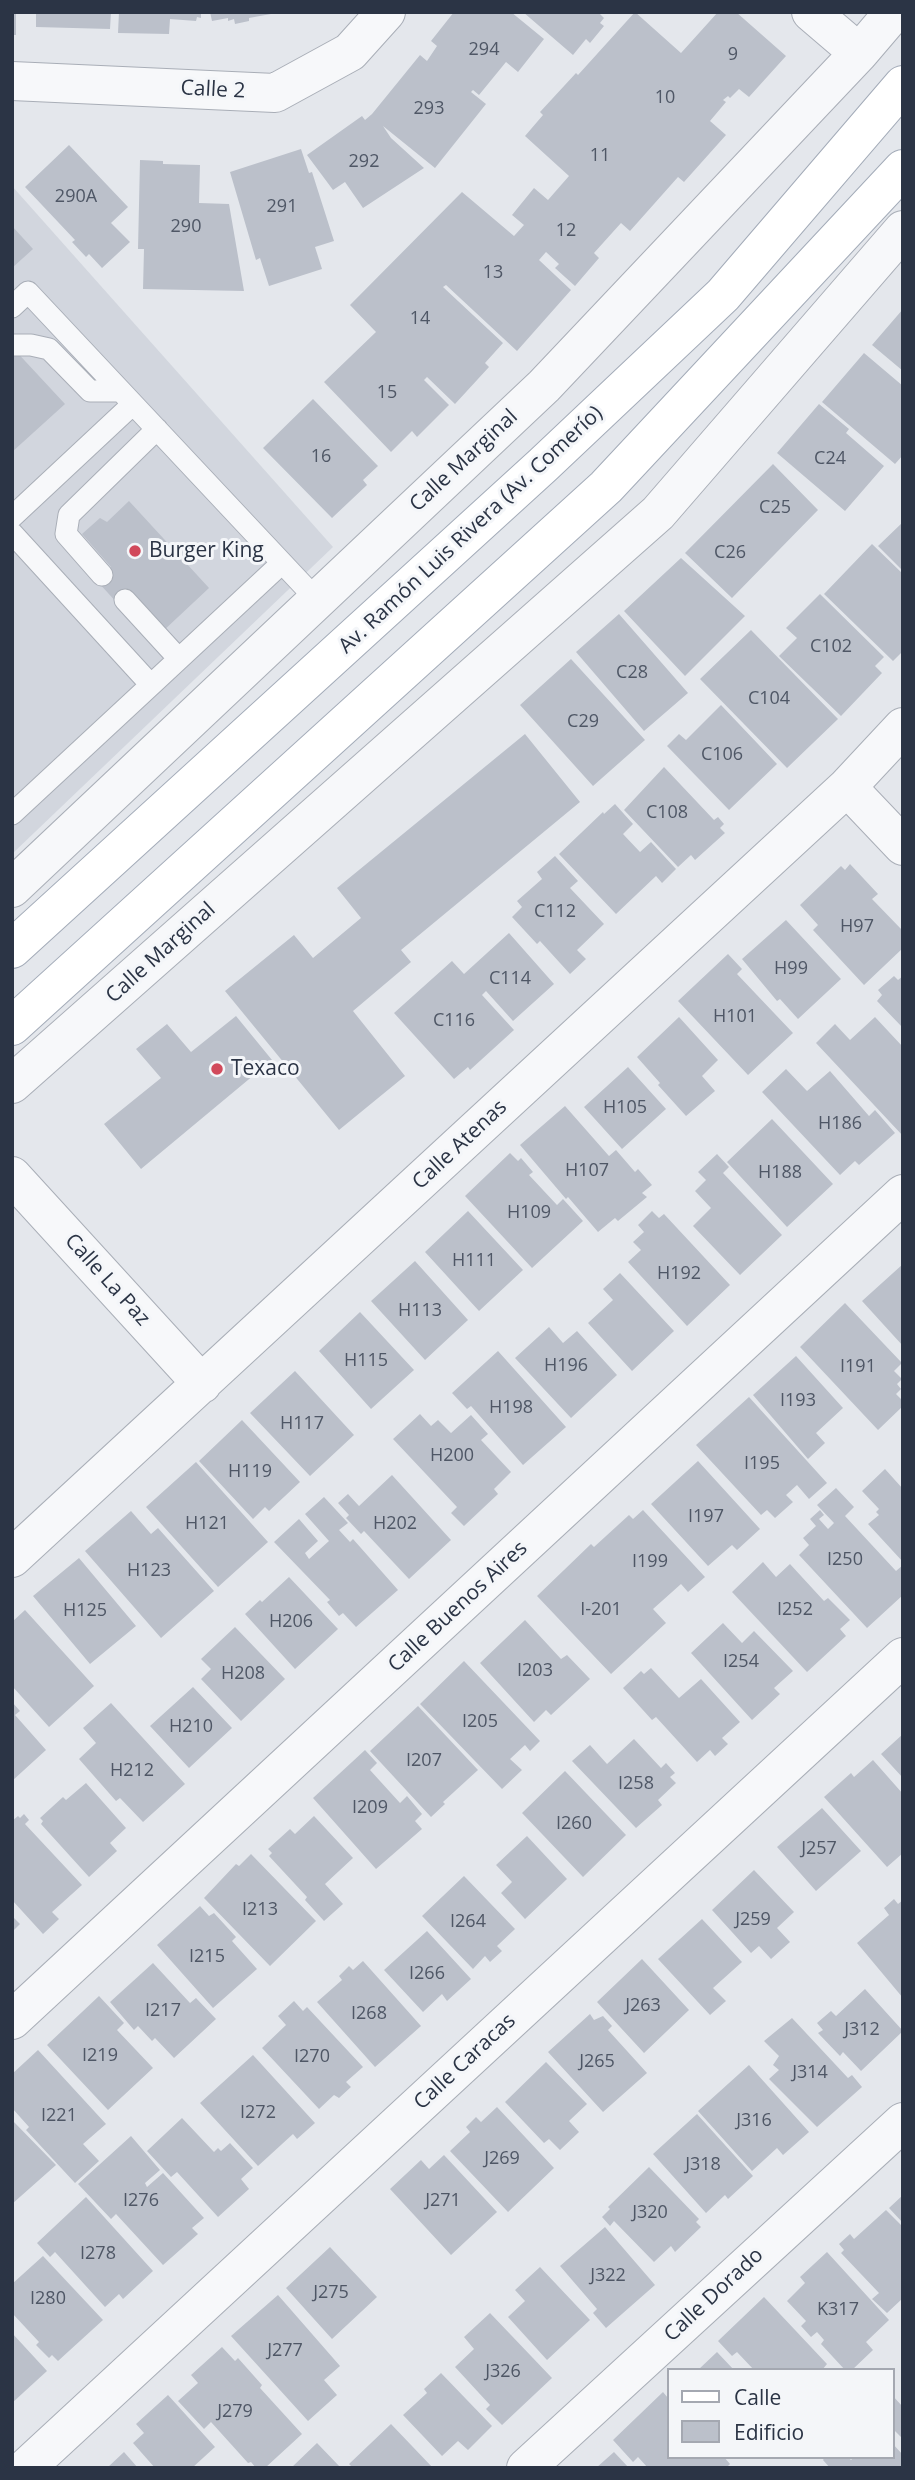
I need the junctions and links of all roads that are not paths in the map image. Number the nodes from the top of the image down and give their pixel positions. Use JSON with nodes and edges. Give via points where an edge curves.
{"nodes":[{"id":1,"x":386,"y":12,"type":"edge"},
{"id":2,"x":811,"y":12,"type":"edge"},
{"id":3,"x":894,"y":12,"type":"edge"},
{"id":4,"x":859,"y":53,"type":"junction"},
{"id":5,"x":12,"y":81,"type":"edge"},
{"id":6,"x":903,"y":85,"type":"edge"},
{"id":7,"x":903,"y":169,"type":"edge"},
{"id":8,"x":903,"y":230,"type":"edge"},
{"id":9,"x":12,"y":307,"type":"edge"},
{"id":10,"x":12,"y":345,"type":"edge"},
{"id":11,"x":126,"y":397,"type":"junction"},
{"id":12,"x":157,"y":429,"type":"junction"},
{"id":13,"x":12,"y":517,"type":"edge"},
{"id":14,"x":12,"y":533,"type":"edge"},
{"id":15,"x":282,"y":563,"type":"junction"},
{"id":16,"x":102,"y":575,"type":"dead end"},
{"id":17,"x":125,"y":600,"type":"dead end"},
{"id":18,"x":317,"y":600,"type":"junction"},
{"id":19,"x":179,"y":659,"type":"junction"},
{"id":20,"x":151,"y":685,"type":"junction"},
{"id":21,"x":903,"y":727,"type":"edge"},
{"id":22,"x":847,"y":787,"type":"junction"},
{"id":23,"x":12,"y":814,"type":"edge"},
{"id":24,"x":903,"y":846,"type":"edge"},
{"id":25,"x":16,"y":876,"type":"edge"},
{"id":26,"x":12,"y":949,"type":"edge"},
{"id":27,"x":12,"y":1026,"type":"edge"},
{"id":28,"x":12,"y":1084,"type":"edge"},
{"id":29,"x":12,"y":1176,"type":"edge"},
{"id":30,"x":903,"y":1194,"type":"edge"},
{"id":31,"x":202,"y":1384,"type":"junction"},
{"id":32,"x":12,"y":1559,"type":"edge"},
{"id":33,"x":903,"y":1657,"type":"edge"},
{"id":34,"x":12,"y":2020,"type":"edge"},
{"id":35,"x":903,"y":2122,"type":"edge"},
{"id":36,"x":26,"y":2468,"type":"edge"},
{"id":37,"x":526,"y":2468,"type":"edge"}],
"edges":[{"from":1,"to":5,"type":"street","name":"Calle 2","via":[[350,52],[275,93]]},
{"from":2,"to":4,"type":"street"},
{"from":3,"to":4,"type":"street","name":"Calle Marginal"},
{"from":4,"to":18,"type":"street","name":"Calle Marginal","via":[[544,386]]},
{"from":6,"to":26,"type":"main road","name":"Av. Ramón Luis Rivera (Av. Comerío)","via":[[723,295]]},
{"from":7,"to":27,"type":"main road","via":[[606,487]]},
{"from":8,"to":28,"type":"street","name":"Calle Marginal","via":[[658,513]]},
{"from":9,"to":11,"type":"lane","via":[[28,292]]},
{"from":10,"to":11,"type":"lane","via":[[49,349],[90,391]]},
{"from":11,"to":12,"type":"lane"},
{"from":11,"to":13,"type":"lane"},
{"from":12,"to":15,"type":"lane"},
{"from":12,"to":16,"type":"lane","via":[[69,515],[66,534]]},
{"from":14,"to":20,"type":"lane"},
{"from":15,"to":18,"type":"lane"},
{"from":15,"to":19,"type":"lane"},
{"from":17,"to":19,"type":"lane"},
{"from":18,"to":25,"type":"street","name":"Calle Marginal"},
{"from":19,"to":20,"type":"lane"},
{"from":20,"to":23,"type":"lane"},
{"from":21,"to":22,"type":"street","name":"Calle Atenas"},
{"from":22,"to":24,"type":"street"},
{"from":22,"to":31,"type":"street","name":"Calle Atenas"},
{"from":29,"to":31,"type":"street","name":"Calle La Paz"},
{"from":30,"to":34,"type":"street","name":"Calle Buenos Aires"},
{"from":31,"to":32,"type":"street","name":"Calle Atenas"},
{"from":33,"to":36,"type":"street","name":"Calle Caracas"},
{"from":35,"to":37,"type":"street","name":"Calle Dorado"}]}
